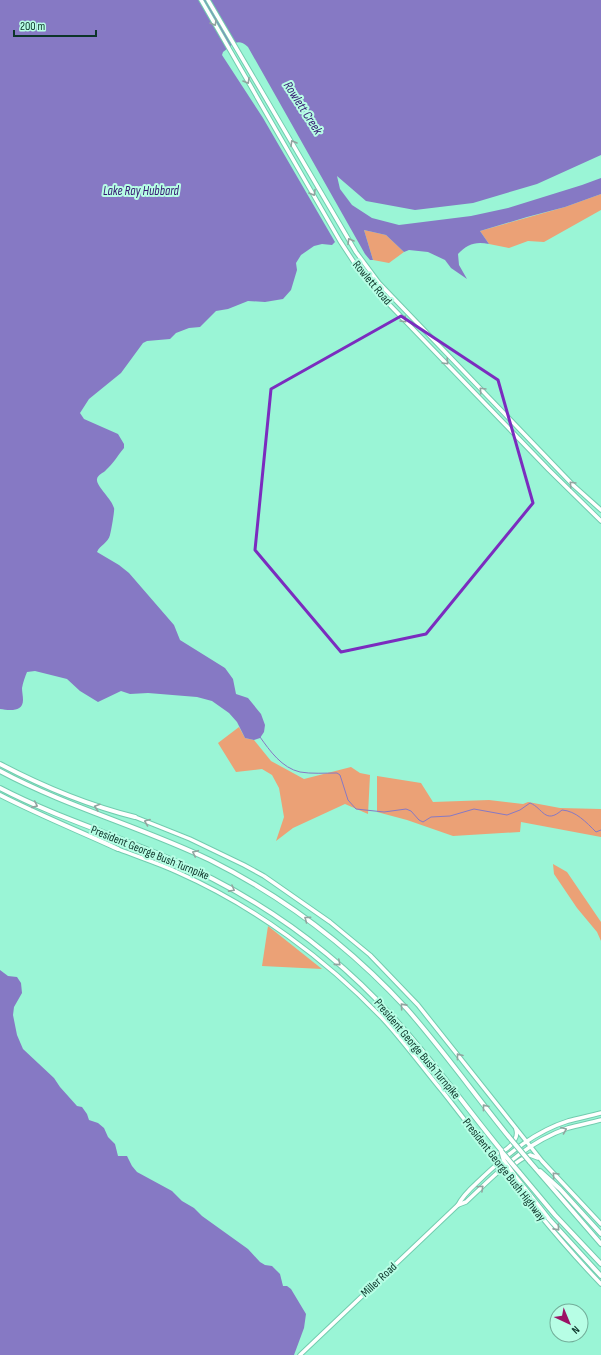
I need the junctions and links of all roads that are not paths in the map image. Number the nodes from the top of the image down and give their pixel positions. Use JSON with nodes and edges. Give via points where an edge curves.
{"nodes":[{"id":1,"x":201,"y":0,"type":"edge"},
{"id":2,"x":208,"y":0,"type":"edge"},
{"id":3,"x":601,"y":510,"type":"edge"},
{"id":4,"x":601,"y":521,"type":"edge"},
{"id":5,"x":0,"y":764,"type":"edge"},
{"id":6,"x":0,"y":771,"type":"edge"},
{"id":7,"x":0,"y":788,"type":"edge"},
{"id":8,"x":0,"y":795,"type":"edge"},
{"id":9,"x":135,"y":817,"type":"joint"},
{"id":10,"x":118,"y":849,"type":"joint"},
{"id":11,"x":601,"y":1113,"type":"edge"},
{"id":12,"x":601,"y":1120,"type":"edge"},
{"id":13,"x":515,"y":1128,"type":"junction"},
{"id":14,"x":526,"y":1142,"type":"junction"},
{"id":15,"x":530,"y":1146,"type":"junction"},
{"id":16,"x":487,"y":1149,"type":"junction"},
{"id":17,"x":501,"y":1150,"type":"junction"},
{"id":18,"x":542,"y":1161,"type":"junction"},
{"id":19,"x":530,"y":1162,"type":"junction"},
{"id":20,"x":498,"y":1163,"type":"junction"},
{"id":21,"x":502,"y":1168,"type":"junction"},
{"id":22,"x":512,"y":1180,"type":"junction"},
{"id":23,"x":458,"y":1205,"type":"junction"},
{"id":24,"x":601,"y":1224,"type":"edge"},
{"id":25,"x":601,"y":1234,"type":"edge"},
{"id":26,"x":601,"y":1244,"type":"edge"},
{"id":27,"x":601,"y":1264,"type":"edge"},
{"id":28,"x":601,"y":1276,"type":"edge"},
{"id":29,"x":601,"y":1284,"type":"edge"},
{"id":30,"x":300,"y":1355,"type":"edge"}],
"edges":[{"from":1,"to":4,"type":"main road","name":"Rowlett Road","one_way":true,"via":[[358,270]]},
{"from":3,"to":2,"type":"main road","name":"Rowlett Road","one_way":true,"via":[[379,284],[366,267]]},
{"from":9,"to":5,"type":"highway","one_way":true,"via":[[88,805]]},
{"from":19,"to":6,"type":"highway","name":"President George Bush Turnpike","one_way":true,"bridge":true,"via":[[400,1002],[350,954],[300,914],[254,884],[201,856],[58,799]]},
{"from":7,"to":17,"type":"highway","name":"President George Bush Turnpike","one_way":true,"bridge":true,"via":[[52,813],[187,866],[244,895],[293,928],[344,968],[383,1006]]},
{"from":8,"to":10,"type":"highway"},
{"from":13,"to":9,"type":"main road","one_way":true,"via":[[418,1005],[350,938],[264,876],[190,839]]},
{"from":10,"to":16,"type":"main road","name":"President George Bush Highway","via":[[178,872],[226,897],[315,958],[370,1006],[394,1031]]},
{"from":11,"to":14,"type":"main road","name":"Miller Road","via":[[551,1128]]},
{"from":15,"to":12,"type":"main road","name":"Miller Road","one_way":true,"via":[[569,1128]]},
{"from":13,"to":14,"type":"main road"},
{"from":13,"to":16,"type":"main road","via":[[516,1136],[512,1144],[497,1153]]},
{"from":14,"to":15,"type":"main road"},
{"from":14,"to":20,"type":"main road","name":"Miller Road"},
{"from":15,"to":18,"type":"main road"},
{"from":15,"to":21,"type":"main road","name":"Miller Road"},
{"from":16,"to":20,"type":"main road","name":"President George Bush Highway"},
{"from":17,"to":27,"type":"highway","name":"President George Bush Turnpike","bridge":true,"via":[[555,1215]]},
{"from":17,"to":28,"type":"highway","one_way":true,"bridge":true,"via":[[504,1161],[549,1219]]},
{"from":18,"to":22,"type":"main road","via":[[530,1155],[523,1158],[512,1166]]},
{"from":24,"to":18,"type":"main road","one_way":true},
{"from":19,"to":25,"type":"highway","via":[[560,1189]]},
{"from":19,"to":26,"type":"highway","name":"President George Bush Turnpike"},
{"from":20,"to":21,"type":"main road","name":"President George Bush Highway"},
{"from":20,"to":23,"type":"main road","name":"Miller Road","via":[[463,1196]]},
{"from":21,"to":22,"type":"main road","name":"President George Bush Highway"},
{"from":23,"to":21,"type":"main road","name":"Miller Road","one_way":true,"via":[[466,1202]]},
{"from":22,"to":29,"type":"main road","name":"President George Bush Highway","via":[[546,1224]]},
{"from":23,"to":30,"type":"main road","name":"Miller Road"}]}
